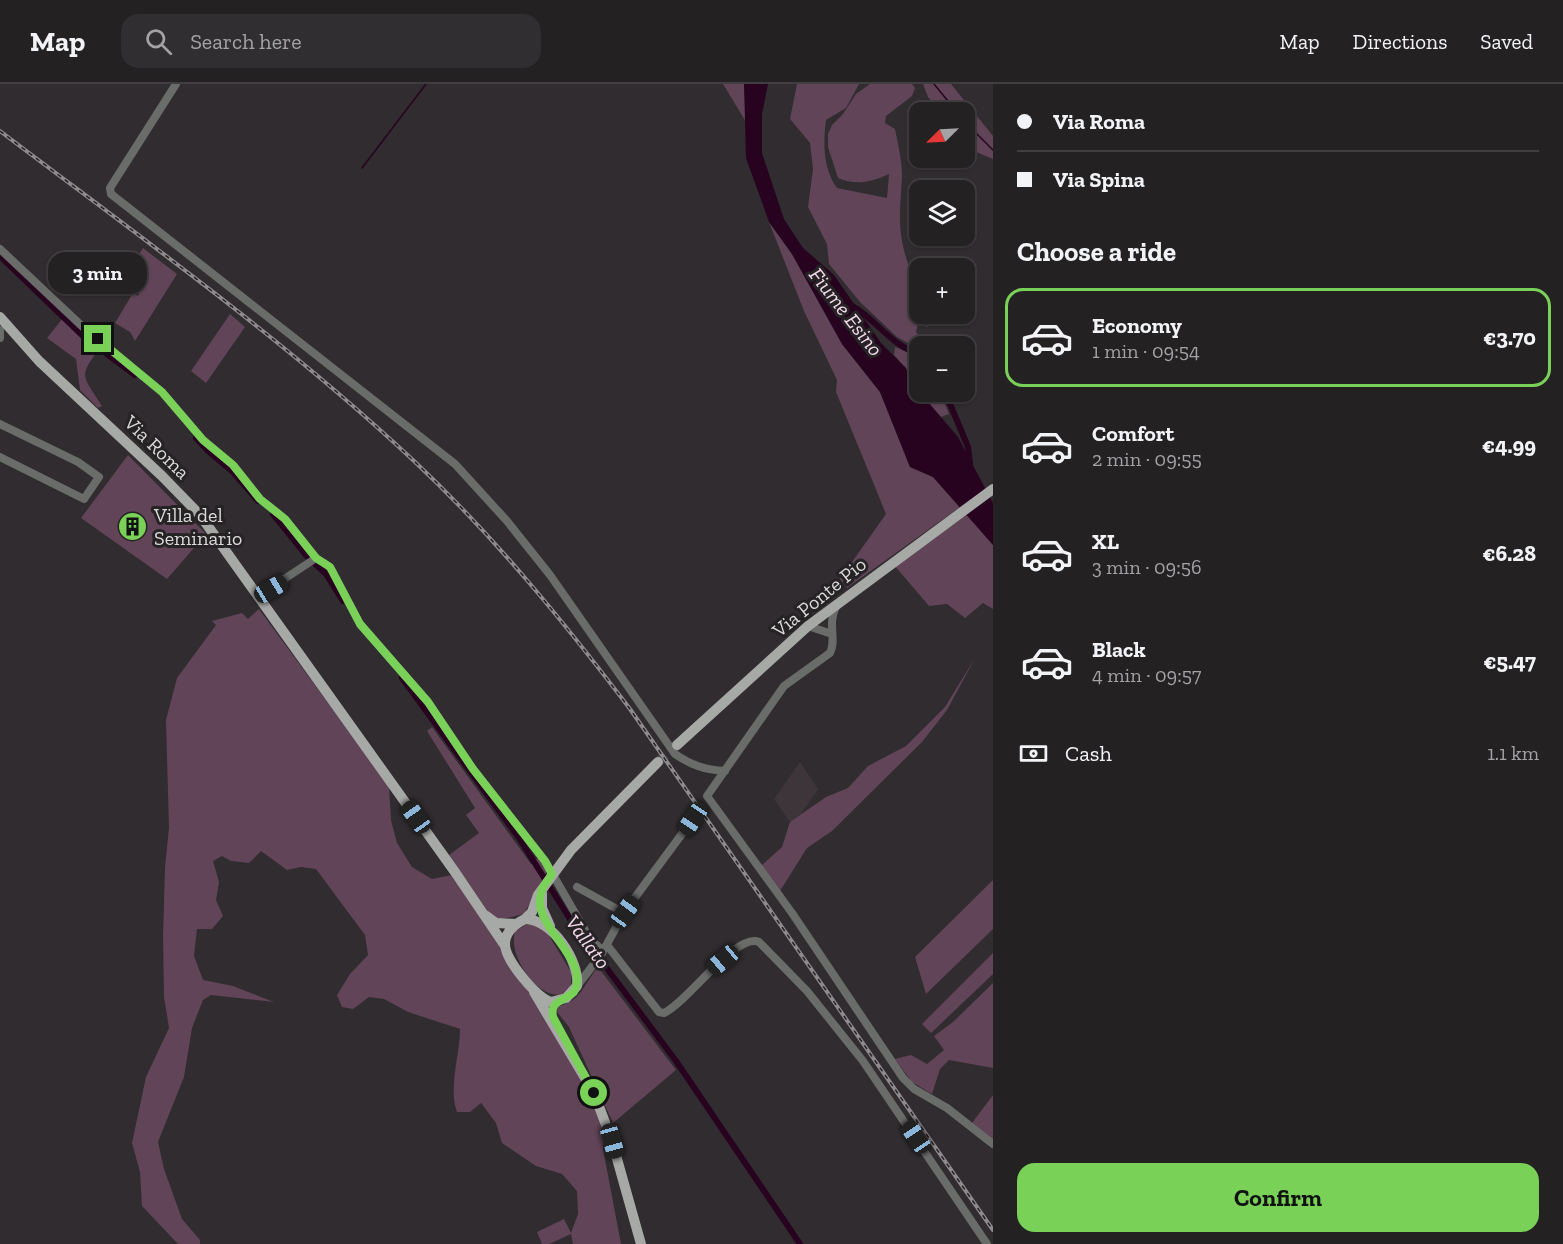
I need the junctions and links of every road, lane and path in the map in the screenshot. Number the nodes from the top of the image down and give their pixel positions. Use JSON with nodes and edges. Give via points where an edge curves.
{"nodes":[{"id":1,"x":177,"y":84,"type":"edge"},
{"id":2,"x":0,"y":249,"type":"edge"},
{"id":3,"x":1,"y":326,"type":"edge"},
{"id":4,"x":0,"y":424,"type":"edge"},
{"id":5,"x":0,"y":457,"type":"edge"},
{"id":6,"x":993,"y":489,"type":"edge"},
{"id":7,"x":313,"y":560,"type":"junction"},
{"id":8,"x":257,"y":597,"type":"junction"},
{"id":9,"x":825,"y":619,"type":"junction"},
{"id":10,"x":808,"y":626,"type":"junction"},
{"id":11,"x":832,"y":635,"type":"junction"},
{"id":12,"x":677,"y":745,"type":"tunnel mouth"},
{"id":13,"x":658,"y":762,"type":"tunnel mouth"},
{"id":14,"x":725,"y":771,"type":"junction"},
{"id":15,"x":693,"y":819,"type":"dead end"},
{"id":16,"x":547,"y":882,"type":"junction"},
{"id":17,"x":577,"y":887,"type":"dead end"},
{"id":18,"x":481,"y":911,"type":"junction"},
{"id":19,"x":624,"y":913,"type":"junction"},
{"id":20,"x":520,"y":921,"type":"junction"},
{"id":21,"x":551,"y":929,"type":"junction"},
{"id":22,"x":505,"y":946,"type":"junction"},
{"id":23,"x":600,"y":956,"type":"junction"},
{"id":24,"x":573,"y":963,"type":"junction"},
{"id":25,"x":577,"y":986,"type":"junction"},
{"id":26,"x":534,"y":992,"type":"junction"},
{"id":27,"x":556,"y":1002,"type":"junction"},
{"id":28,"x":562,"y":1037,"type":"junction"},
{"id":29,"x":993,"y":1144,"type":"edge"},
{"id":30,"x":641,"y":1244,"type":"edge"},
{"id":31,"x":987,"y":1244,"type":"edge"}],
"edges":[{"from":1,"to":14,"type":"street","via":[[110,188],[111,194],[455,464],[550,575],[675,754],[708,770]]},
{"from":2,"to":7,"type":"street","via":[[85,329],[162,392],[203,440],[233,465],[260,499],[285,519]]},
{"from":3,"to":8,"type":"main road","name":"Via Roma","via":[[183,496]]},
{"from":4,"to":5,"type":"street","via":[[78,462],[99,477],[84,499]]},
{"from":6,"to":9,"type":"main road","name":"Via Ponte Pio","via":[[840,602]]},
{"from":7,"to":8,"type":"street"},
{"from":7,"to":16,"type":"street","via":[[330,567],[360,624],[428,702]]},
{"from":8,"to":18,"type":"main road","name":"Via Roma"},
{"from":9,"to":10,"type":"main road","name":"Via Ponte Pio"},
{"from":9,"to":11,"type":"street","via":[[823,627]]},
{"from":10,"to":11,"type":"street"},
{"from":10,"to":12,"type":"main road","name":"Via Ponte Pio"},
{"from":11,"to":14,"type":"street","via":[[830,653],[784,686]]},
{"from":13,"to":16,"type":"main road","via":[[591,827]]},
{"from":14,"to":29,"type":"street","via":[[707,796],[792,913],[903,1078]]},
{"from":15,"to":19,"type":"street"},
{"from":16,"to":20,"type":"main road"},
{"from":16,"to":21,"type":"main road","via":[[542,908]]},
{"from":16,"to":23,"type":"street"},
{"from":17,"to":19,"type":"street"},
{"from":18,"to":20,"type":"main road","via":[[496,922]]},
{"from":18,"to":22,"type":"main road","name":"Via Roma"},
{"from":19,"to":23,"type":"street"},
{"from":20,"to":21,"type":"main road","via":[[536,919]]},
{"from":20,"to":22,"type":"main road","via":[[506,936]]},
{"from":21,"to":24,"type":"main road"},
{"from":22,"to":26,"type":"main road","name":"Via Roma"},
{"from":23,"to":24,"type":"street","via":[[582,966]]},
{"from":23,"to":25,"type":"street"},
{"from":23,"to":31,"type":"street","via":[[664,1013],[678,1005],[741,945],[751,940],[759,942],[807,991],[857,1053]]},
{"from":24,"to":25,"type":"main road"},
{"from":25,"to":27,"type":"main road"},
{"from":26,"to":27,"type":"main road"},
{"from":26,"to":28,"type":"main road","name":"Via Roma"},
{"from":27,"to":28,"type":"main road","via":[[552,1012]]},
{"from":28,"to":30,"type":"main road","via":[[594,1093]]}]}
